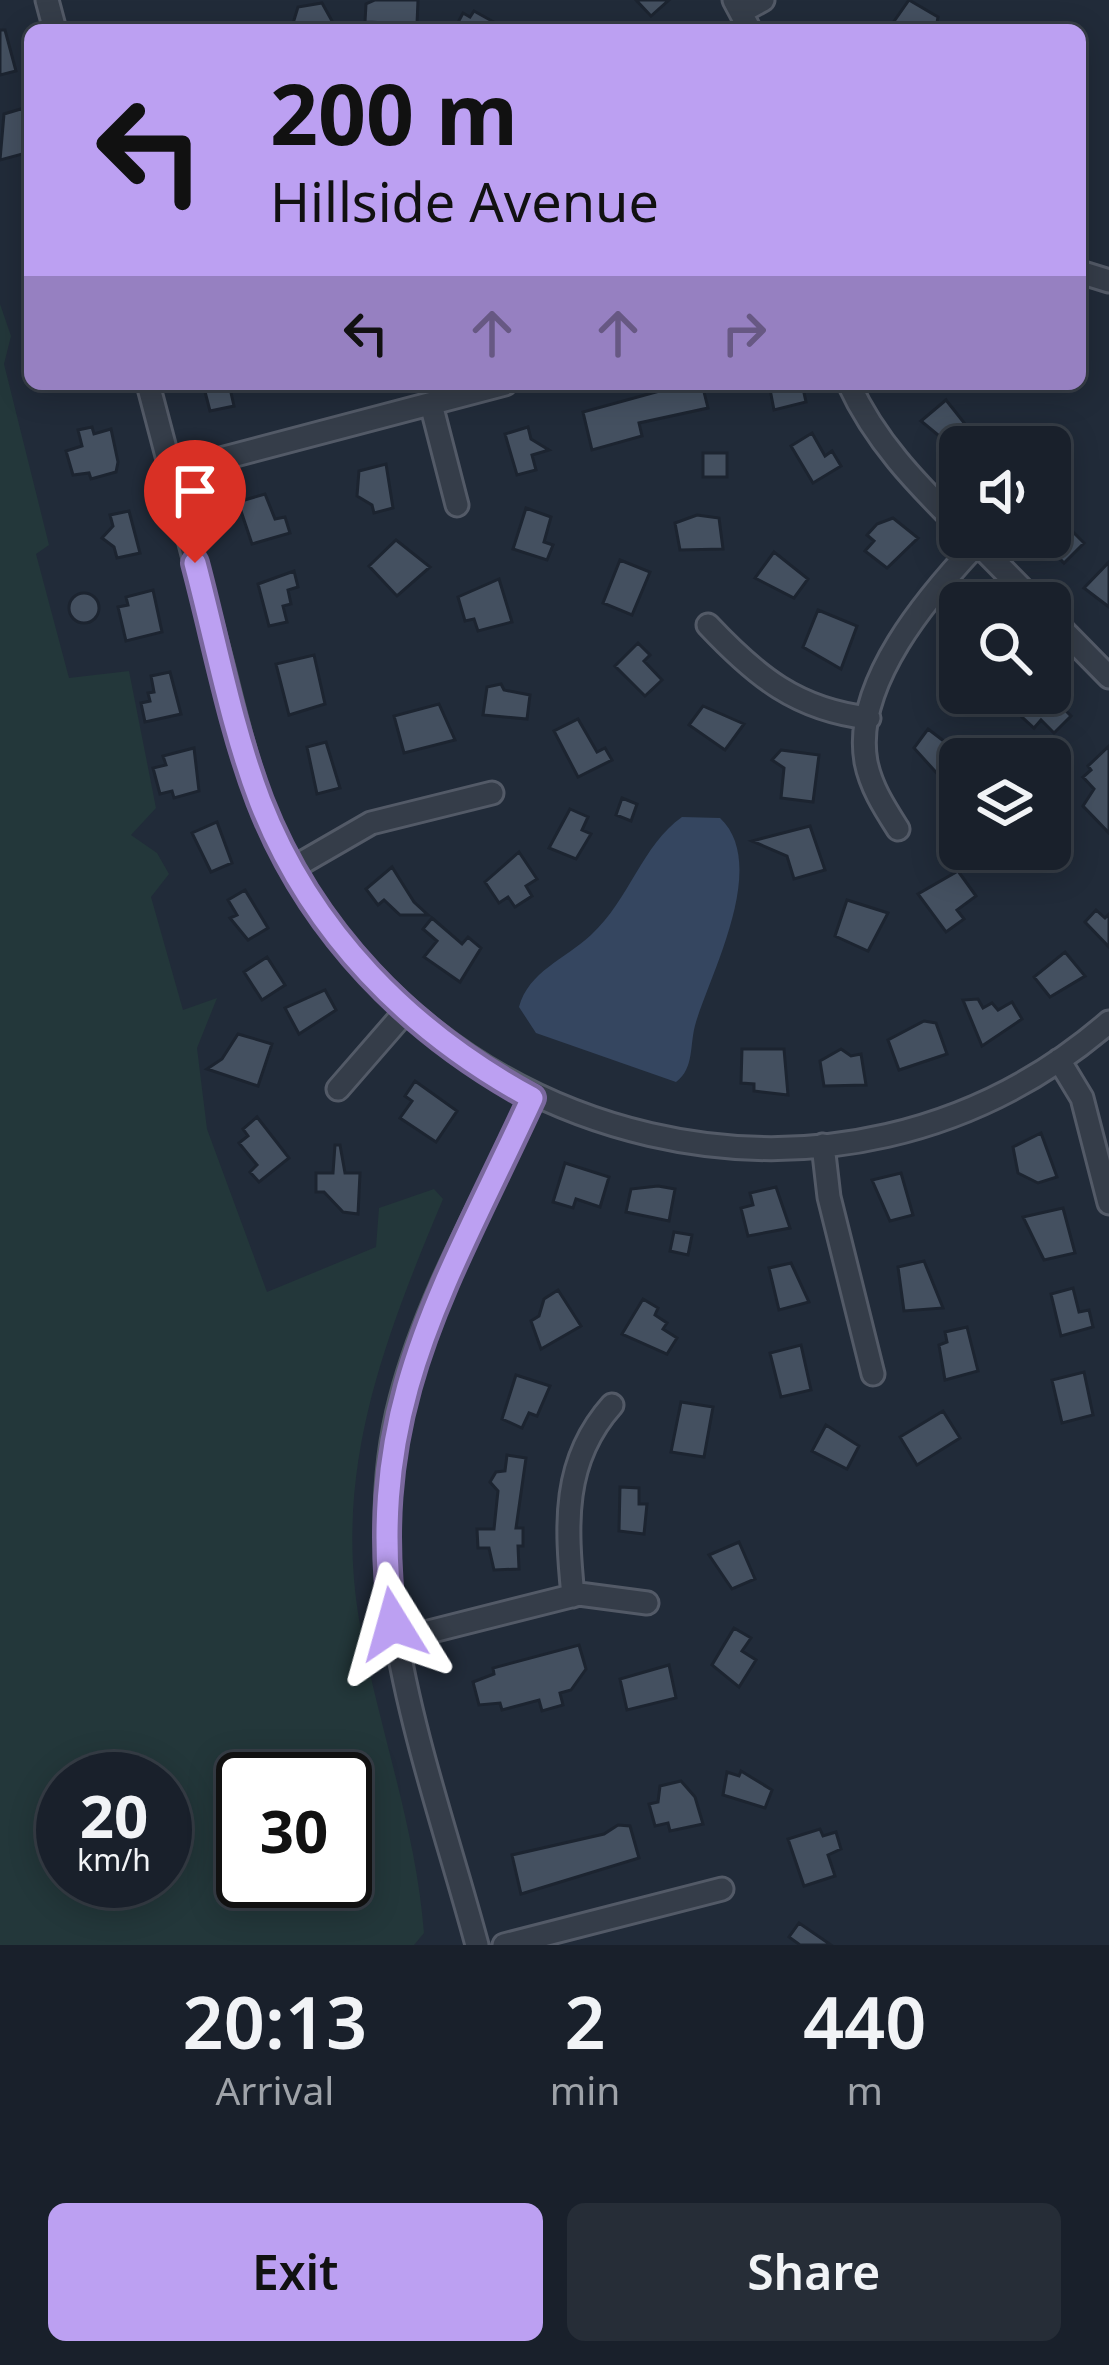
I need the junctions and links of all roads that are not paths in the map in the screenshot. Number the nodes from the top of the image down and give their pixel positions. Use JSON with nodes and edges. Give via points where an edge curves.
{"nodes":[{"id":1,"x":764,"y":0,"type":"edge"},
{"id":2,"x":742,"y":14,"type":"edge"},
{"id":3,"x":150,"y":390,"type":"edge"},
{"id":4,"x":482,"y":390,"type":"edge"},
{"id":5,"x":852,"y":390,"type":"edge"},
{"id":6,"x":430,"y":404,"type":"junction"},
{"id":7,"x":171,"y":472,"type":"junction"},
{"id":8,"x":457,"y":505,"type":"dead end"},
{"id":9,"x":939,"y":506,"type":"edge"},
{"id":10,"x":960,"y":558,"type":"edge"},
{"id":11,"x":992,"y":558,"type":"edge"},
{"id":12,"x":1015,"y":582,"type":"edge"},
{"id":13,"x":708,"y":625,"type":"dead end"},
{"id":14,"x":1071,"y":638,"type":"edge"},
{"id":15,"x":1109,"y":677,"type":"edge"},
{"id":16,"x":869,"y":718,"type":"junction"},
{"id":17,"x":492,"y":793,"type":"dead end"},
{"id":18,"x":898,"y":829,"type":"dead end"},
{"id":19,"x":293,"y":868,"type":"junction"},
{"id":20,"x":405,"y":1012,"type":"junction"},
{"id":21,"x":1109,"y":1022,"type":"edge"},
{"id":22,"x":1059,"y":1060,"type":"junction"},
{"id":23,"x":338,"y":1089,"type":"dead end"},
{"id":24,"x":532,"y":1098,"type":"junction"},
{"id":25,"x":823,"y":1145,"type":"junction"},
{"id":26,"x":1109,"y":1203,"type":"edge"},
{"id":27,"x":873,"y":1374,"type":"dead end"},
{"id":28,"x":612,"y":1405,"type":"dead end"},
{"id":29,"x":574,"y":1596,"type":"junction"},
{"id":30,"x":647,"y":1603,"type":"dead end"},
{"id":31,"x":397,"y":1640,"type":"junction"},
{"id":32,"x":722,"y":1888,"type":"dead end"},
{"id":33,"x":477,"y":1945,"type":"edge"},
{"id":34,"x":504,"y":1945,"type":"edge"}],
"edges":[{"from":1,"to":2,"type":"street"},
{"from":3,"to":7,"type":"street"},
{"from":4,"to":6,"type":"street"},
{"from":5,"to":9,"type":"street","via":[[869,425]]},
{"from":6,"to":7,"type":"street"},
{"from":6,"to":8,"type":"street"},
{"from":7,"to":19,"type":"street","via":[[248,763]]},
{"from":10,"to":16,"type":"street","via":[[907,627]]},
{"from":11,"to":12,"type":"street"},
{"from":13,"to":16,"type":"street","via":[[784,694]]},
{"from":14,"to":15,"type":"street"},
{"from":16,"to":18,"type":"street","via":[[867,766]]},
{"from":17,"to":19,"type":"street","via":[[371,823]]},
{"from":19,"to":20,"type":"street","via":[[328,927]]},
{"from":20,"to":23,"type":"street"},
{"from":20,"to":24,"type":"street"},
{"from":21,"to":22,"type":"street"},
{"from":22,"to":25,"type":"street","via":[[964,1110]]},
{"from":22,"to":26,"type":"street","via":[[1082,1098]]},
{"from":24,"to":25,"type":"street","via":[[703,1144]]},
{"from":24,"to":31,"type":"street","via":[[400,1400],[385,1550]]},
{"from":25,"to":27,"type":"street"},
{"from":28,"to":29,"type":"street","via":[[573,1474]]},
{"from":29,"to":30,"type":"street"},
{"from":29,"to":31,"type":"street"},
{"from":31,"to":33,"type":"street"},
{"from":32,"to":34,"type":"street"}]}
